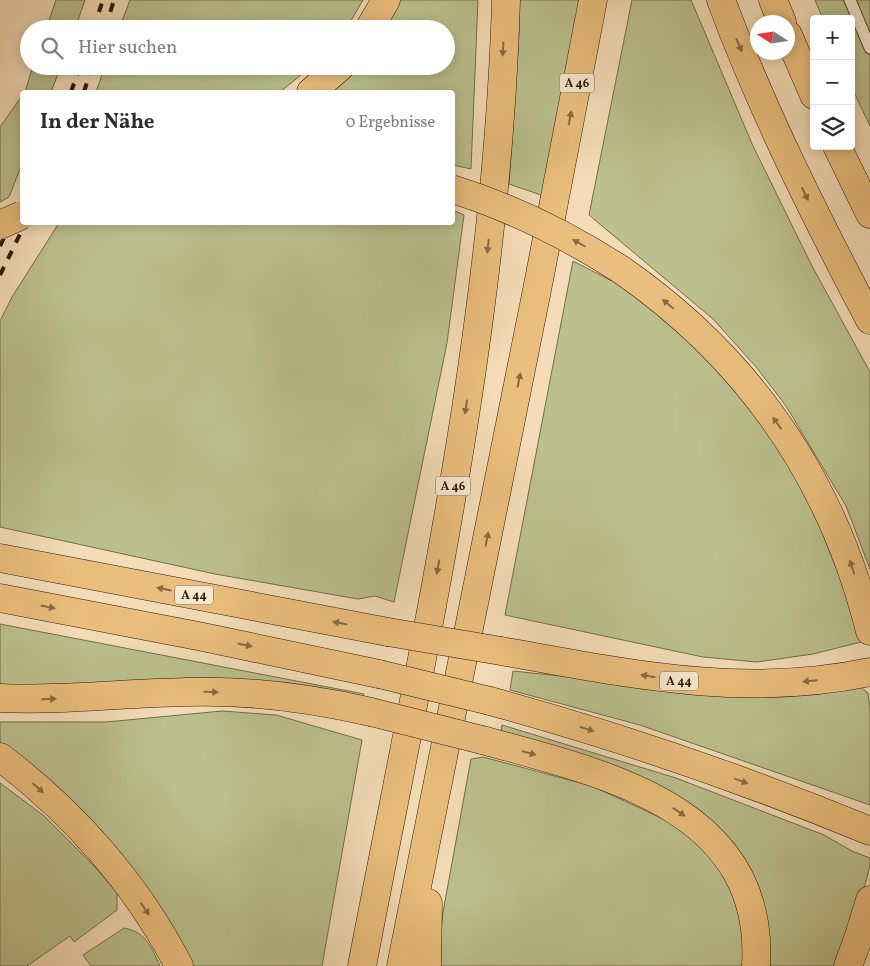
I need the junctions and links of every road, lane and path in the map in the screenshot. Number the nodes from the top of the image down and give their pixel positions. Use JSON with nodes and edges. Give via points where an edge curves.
{"nodes":[{"id":1,"x":386,"y":0,"type":"edge"},
{"id":2,"x":506,"y":0,"type":"edge"},
{"id":3,"x":593,"y":0,"type":"edge"},
{"id":4,"x":720,"y":0,"type":"edge"},
{"id":5,"x":773,"y":0,"type":"edge"},
{"id":6,"x":850,"y":0,"type":"edge"},
{"id":7,"x":779,"y":15,"type":"edge"},
{"id":8,"x":374,"y":20,"type":"edge"},
{"id":9,"x":870,"y":48,"type":"edge"},
{"id":10,"x":795,"y":51,"type":"edge"},
{"id":11,"x":330,"y":75,"type":"edge"},
{"id":12,"x":810,"y":86,"type":"edge"},
{"id":13,"x":313,"y":90,"type":"edge"},
{"id":14,"x":839,"y":150,"type":"edge"},
{"id":15,"x":455,"y":190,"type":"edge"},
{"id":16,"x":870,"y":214,"type":"edge"},
{"id":17,"x":20,"y":217,"type":"edge"},
{"id":18,"x":0,"y":225,"type":"edge"},
{"id":19,"x":870,"y":320,"type":"edge"},
{"id":20,"x":0,"y":558,"type":"edge"},
{"id":21,"x":0,"y":598,"type":"edge"},
{"id":22,"x":870,"y":631,"type":"edge"},
{"id":23,"x":864,"y":673,"type":"edge"},
{"id":24,"x":0,"y":698,"type":"edge"},
{"id":25,"x":0,"y":757,"type":"edge"},
{"id":26,"x":443,"y":758,"type":"junction"},
{"id":27,"x":870,"y":831,"type":"edge"},
{"id":28,"x":870,"y":900,"type":"edge"},
{"id":29,"x":179,"y":966,"type":"edge"},
{"id":30,"x":362,"y":966,"type":"edge"},
{"id":31,"x":401,"y":966,"type":"edge"},
{"id":32,"x":427,"y":966,"type":"edge"},
{"id":33,"x":756,"y":966,"type":"edge"},
{"id":34,"x":848,"y":966,"type":"edge"}],
"edges":[{"from":1,"to":8,"type":"highway"},
{"from":2,"to":30,"type":"highway","number":"A 46","one_way":true,"via":[[498,155],[466,410]]},
{"from":26,"to":3,"type":"highway","number":"A 46","one_way":true},
{"from":4,"to":19,"type":"highway","one_way":true,"via":[[797,178]]},
{"from":5,"to":7,"type":"highway"},
{"from":6,"to":9,"type":"lane"},
{"from":10,"to":12,"type":"highway"},
{"from":11,"to":13,"type":"highway"},
{"from":14,"to":16,"type":"highway"},
{"from":22,"to":15,"type":"highway","one_way":true,"bridge":true,"via":[[854,573],[807,470],[755,393],[711,344],[671,307],[579,243],[546,226]]},
{"from":17,"to":18,"type":"highway","bridge":true},
{"from":23,"to":20,"type":"highway","number":"A 44","one_way":true,"bridge":true,"via":[[790,682],[716,683],[660,678],[388,632]]},
{"from":21,"to":27,"type":"highway","one_way":true,"bridge":true,"via":[[379,674],[490,701],[680,759]]},
{"from":24,"to":33,"type":"highway","one_way":true,"bridge":true,"via":[[236,692],[304,699],[482,740],[615,780],[658,799],[692,820],[718,846],[743,886],[757,937]]},
{"from":25,"to":29,"type":"highway","one_way":true,"via":[[50,799],[109,861],[155,924]]},
{"from":26,"to":31,"type":"highway","number":"A 46"},
{"from":26,"to":32,"type":"highway","via":[[428,895]]},
{"from":28,"to":34,"type":"highway"}]}
